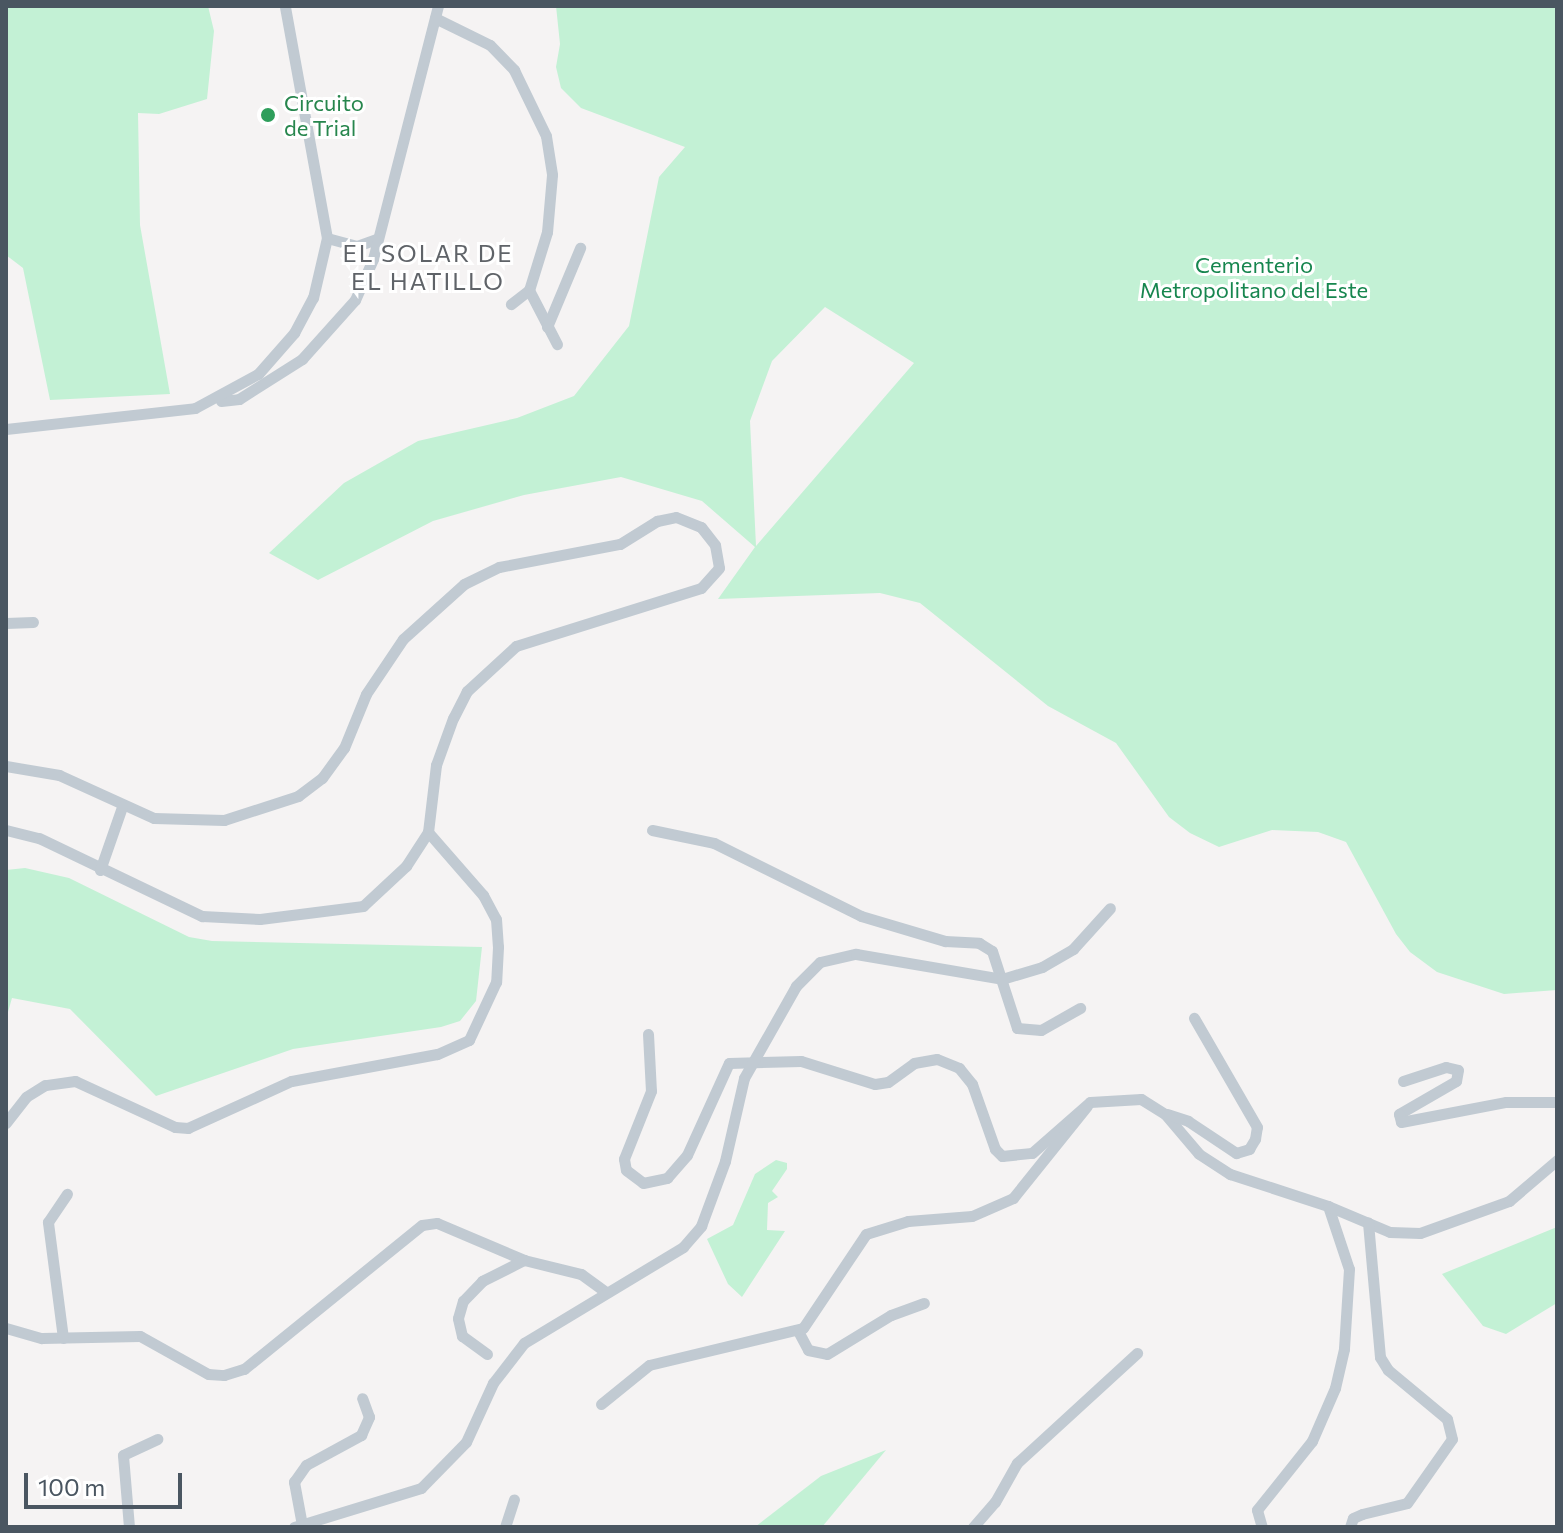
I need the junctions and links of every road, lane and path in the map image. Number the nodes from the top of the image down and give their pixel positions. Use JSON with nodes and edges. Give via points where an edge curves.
{"nodes":[{"id":1,"x":285,"y":6,"type":"edge"},
{"id":2,"x":436,"y":12,"type":"edge"},
{"id":3,"x":327,"y":238,"type":"junction"},
{"id":4,"x":376,"y":239,"type":"junction"},
{"id":5,"x":580,"y":248,"type":"dead end"},
{"id":6,"x":529,"y":290,"type":"junction"},
{"id":7,"x":511,"y":304,"type":"dead end"},
{"id":8,"x":547,"y":327,"type":"junction"},
{"id":9,"x":557,"y":344,"type":"dead end"},
{"id":10,"x":212,"y":402,"type":"junction"},
{"id":11,"x":6,"y":429,"type":"edge"},
{"id":12,"x":33,"y":622,"type":"dead end"},
{"id":13,"x":6,"y":623,"type":"edge"},
{"id":14,"x":6,"y":766,"type":"edge"},
{"id":15,"x":122,"y":807,"type":"junction"},
{"id":16,"x":6,"y":830,"type":"edge"},
{"id":17,"x":652,"y":830,"type":"dead end"},
{"id":18,"x":428,"y":832,"type":"junction"},
{"id":19,"x":100,"y":870,"type":"junction"},
{"id":20,"x":1110,"y":908,"type":"dead end"},
{"id":21,"x":1002,"y":979,"type":"junction"},
{"id":22,"x":1080,"y":1008,"type":"dead end"},
{"id":23,"x":1194,"y":1018,"type":"dead end"},
{"id":24,"x":648,"y":1034,"type":"dead end"},
{"id":25,"x":757,"y":1059,"type":"junction"},
{"id":26,"x":1403,"y":1081,"type":"dead end"},
{"id":27,"x":1090,"y":1102,"type":"junction"},
{"id":28,"x":1557,"y":1102,"type":"edge"},
{"id":29,"x":1165,"y":1114,"type":"junction"},
{"id":30,"x":6,"y":1123,"type":"edge"},
{"id":31,"x":1557,"y":1160,"type":"edge"},
{"id":32,"x":67,"y":1194,"type":"dead end"},
{"id":33,"x":1328,"y":1206,"type":"junction"},
{"id":34,"x":1368,"y":1223,"type":"junction"},
{"id":35,"x":524,"y":1260,"type":"junction"},
{"id":36,"x":606,"y":1292,"type":"junction"},
{"id":37,"x":924,"y":1303,"type":"dead end"},
{"id":38,"x":6,"y":1328,"type":"edge"},
{"id":39,"x":798,"y":1331,"type":"junction"},
{"id":40,"x":63,"y":1338,"type":"junction"},
{"id":41,"x":1137,"y":1353,"type":"dead end"},
{"id":42,"x":487,"y":1354,"type":"dead end"},
{"id":43,"x":362,"y":1398,"type":"dead end"},
{"id":44,"x":601,"y":1404,"type":"dead end"},
{"id":45,"x":158,"y":1439,"type":"dead end"},
{"id":46,"x":514,"y":1499,"type":"dead end"},
{"id":47,"x":298,"y":1526,"type":"edge"},
{"id":48,"x":129,"y":1527,"type":"edge"},
{"id":49,"x":505,"y":1527,"type":"edge"},
{"id":50,"x":973,"y":1527,"type":"edge"},
{"id":51,"x":1262,"y":1527,"type":"edge"},
{"id":52,"x":1350,"y":1527,"type":"edge"}],
"edges":[{"from":1,"to":3,"type":"street"},
{"from":2,"to":4,"type":"street"},
{"from":2,"to":6,"type":"street","via":[[490,45],[514,70],[546,136],[550,209]]},
{"from":3,"to":4,"type":"street","via":[[357,246]]},
{"from":3,"to":10,"type":"street","via":[[313,298],[294,333],[268,367]]},
{"from":4,"to":10,"type":"street","via":[[360,290],[324,338],[275,380],[239,399]]},
{"from":5,"to":8,"type":"street"},
{"from":6,"to":7,"type":"street"},
{"from":6,"to":8,"type":"street"},
{"from":8,"to":9,"type":"street"},
{"from":10,"to":11,"type":"street","via":[[143,417]]},
{"from":12,"to":13,"type":"street"},
{"from":14,"to":15,"type":"street","via":[[59,775]]},
{"from":15,"to":18,"type":"street","via":[[154,818],[224,820],[298,796],[322,778],[344,748],[366,694],[403,639],[464,584],[499,567],[620,544],[657,521],[676,517],[701,527],[715,545],[719,568],[701,588],[516,646],[467,691],[436,765]]},
{"from":15,"to":19,"type":"street"},
{"from":16,"to":19,"type":"street","via":[[39,838]]},
{"from":17,"to":21,"type":"street","via":[[714,843],[861,916],[945,941],[979,943],[992,951]]},
{"from":18,"to":19,"type":"street","via":[[406,866],[363,906],[302,917],[202,916]]},
{"from":18,"to":30,"type":"street","via":[[483,895],[496,919],[496,982],[469,1040],[437,1054],[291,1081],[188,1128],[175,1127],[75,1081],[45,1085],[26,1097]]},
{"from":20,"to":21,"type":"street","via":[[1073,949],[1042,967]]},
{"from":21,"to":22,"type":"street","via":[[1017,1028],[1041,1030]]},
{"from":21,"to":25,"type":"street","via":[[890,958],[833,957],[820,962],[796,986]]},
{"from":23,"to":29,"type":"street","via":[[1257,1127],[1255,1139],[1249,1149],[1236,1153],[1188,1121]]},
{"from":24,"to":25,"type":"street","via":[[651,1091],[624,1159],[626,1170],[643,1183],[667,1178],[687,1155],[729,1063]]},
{"from":25,"to":27,"type":"street","via":[[801,1061],[875,1084],[888,1082],[914,1063],[937,1059],[959,1068],[972,1084],[995,1149],[1014,1158],[1032,1153]]},
{"from":25,"to":36,"type":"street","via":[[744,1078],[725,1161],[701,1226],[652,1270]]},
{"from":26,"to":28,"type":"street","via":[[1446,1067],[1458,1070],[1456,1081],[1399,1114],[1401,1122],[1506,1102]]},
{"from":27,"to":29,"type":"street","via":[[1141,1099]]},
{"from":27,"to":39,"type":"street","via":[[1013,1198],[972,1216],[908,1221],[866,1234],[809,1325]]},
{"from":29,"to":33,"type":"street","via":[[1199,1154],[1230,1174]]},
{"from":31,"to":34,"type":"street","via":[[1509,1201],[1420,1233],[1390,1232]]},
{"from":32,"to":40,"type":"street","via":[[48,1222]]},
{"from":33,"to":34,"type":"street"},
{"from":33,"to":51,"type":"street","via":[[1349,1269],[1344,1349],[1335,1388],[1312,1441],[1257,1510]]},
{"from":34,"to":52,"type":"street","via":[[1380,1357],[1388,1370],[1447,1419],[1452,1439],[1407,1503],[1362,1514]]},
{"from":35,"to":36,"type":"street","via":[[581,1274]]},
{"from":35,"to":40,"type":"street","via":[[451,1226],[422,1225],[244,1369],[224,1375],[208,1374],[140,1336]]},
{"from":35,"to":42,"type":"street","via":[[482,1281],[463,1301],[458,1318],[462,1336]]},
{"from":36,"to":47,"type":"street","via":[[524,1343],[493,1383],[466,1442],[421,1488]]},
{"from":37,"to":39,"type":"street","via":[[891,1315],[827,1354],[808,1350]]},
{"from":38,"to":40,"type":"street","via":[[31,1337]]},
{"from":39,"to":44,"type":"street","via":[[751,1337],[698,1356],[649,1365]]},
{"from":41,"to":50,"type":"street","via":[[1017,1463]]},
{"from":43,"to":47,"type":"street","via":[[369,1417],[361,1435],[306,1465],[294,1482]]},
{"from":45,"to":48,"type":"street","via":[[123,1455]]},
{"from":46,"to":49,"type":"street"}]}
